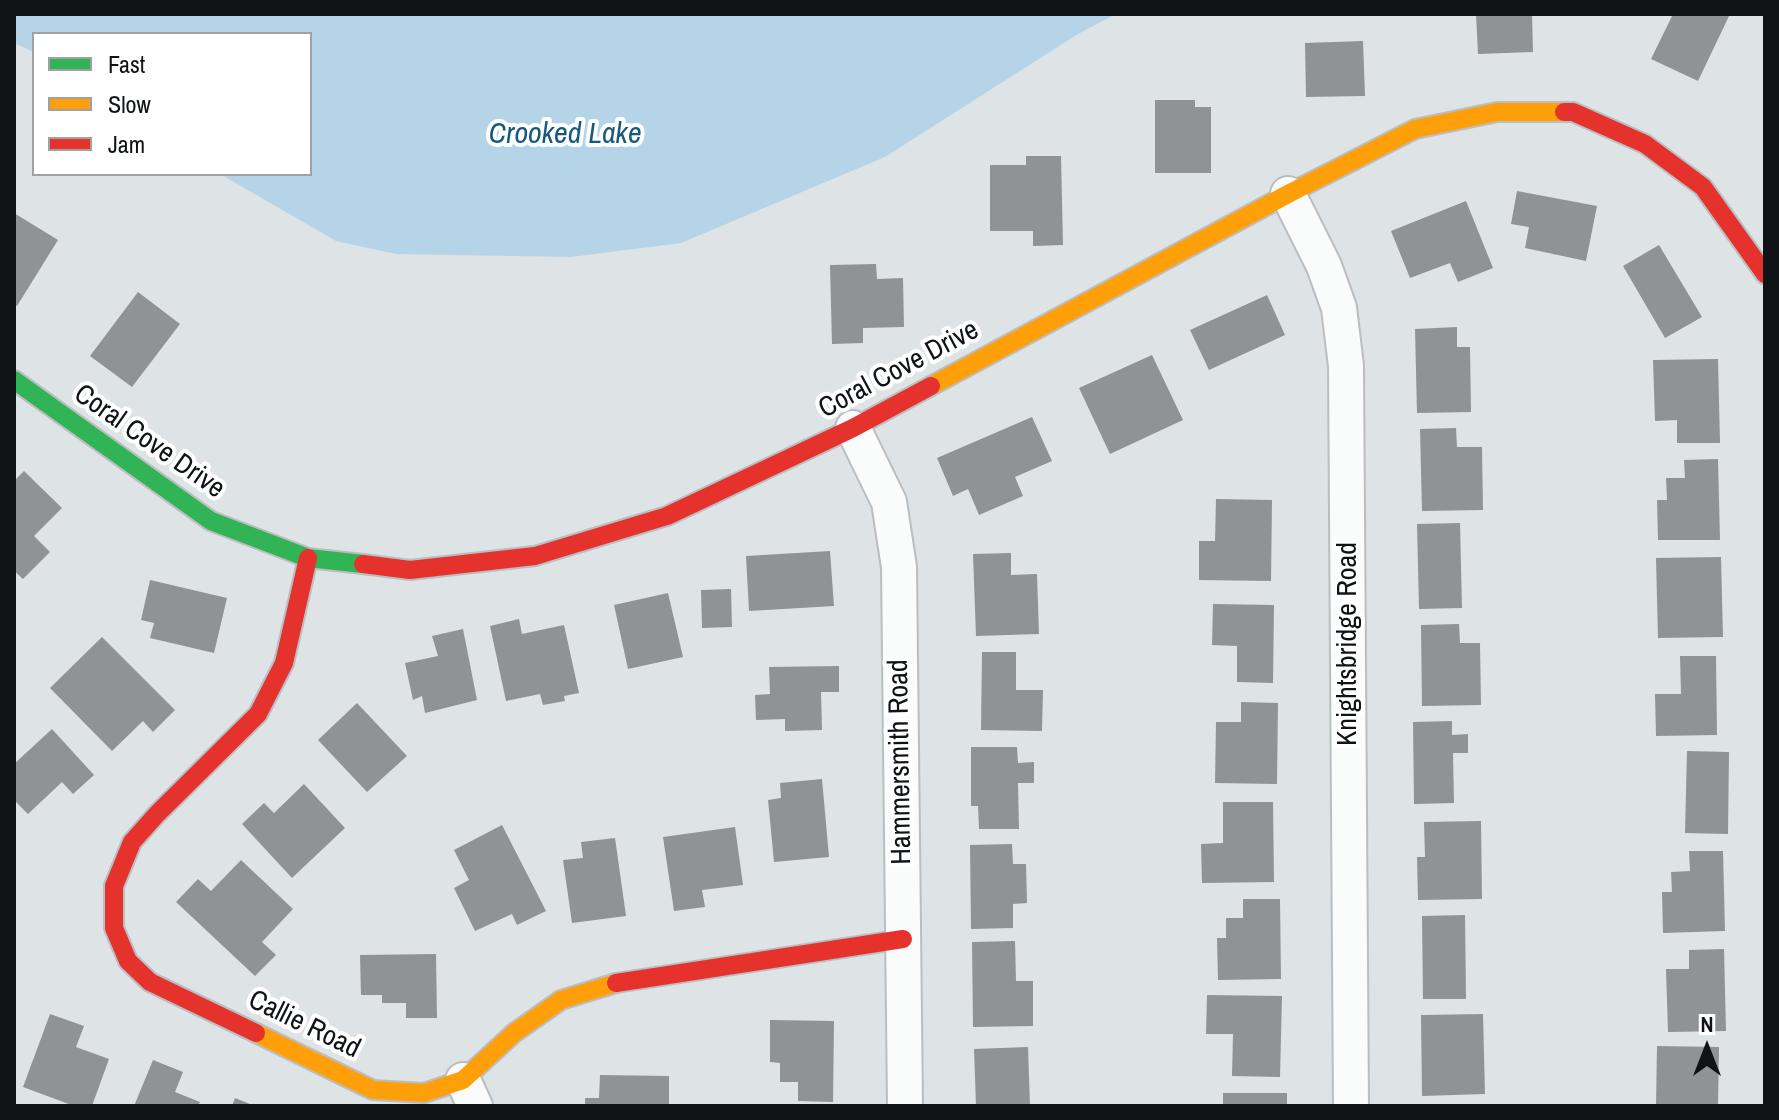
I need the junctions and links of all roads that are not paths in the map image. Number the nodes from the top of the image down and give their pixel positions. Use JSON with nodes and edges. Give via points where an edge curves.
{"nodes":[{"id":1,"x":1288,"y":194,"type":"junction"},
{"id":2,"x":1765,"y":274,"type":"edge"},
{"id":3,"x":14,"y":380,"type":"edge"},
{"id":4,"x":853,"y":428,"type":"junction"},
{"id":5,"x":308,"y":558,"type":"junction"},
{"id":6,"x":903,"y":939,"type":"junction"},
{"id":7,"x":469,"y":1093,"type":"edge"},
{"id":8,"x":905,"y":1106,"type":"edge"},
{"id":9,"x":1351,"y":1106,"type":"edge"}],
"edges":[{"from":1,"to":2,"type":"street","name":"Coral Cove Drive","via":[[1415,129],[1497,112],[1573,112],[1645,144],[1703,187]]},
{"from":1,"to":4,"type":"street","name":"Coral Cove Drive"},
{"from":1,"to":9,"type":"street","name":"Knightsbridge Road","via":[[1339,308],[1346,366]]},
{"from":3,"to":5,"type":"street","name":"Coral Cove Drive","via":[[211,521]]},
{"from":4,"to":5,"type":"street","name":"Coral Cove Drive","via":[[667,516],[535,556],[410,570]]},
{"from":4,"to":6,"type":"street","name":"Hammersmith Road","via":[[889,502],[899,567]]},
{"from":5,"to":7,"type":"street","name":"Callie Road","via":[[284,663],[258,714],[132,842],[114,886],[114,928],[128,961],[150,982],[373,1090]]},
{"from":6,"to":7,"type":"street","name":"Callie Road","via":[[619,982],[561,1000],[514,1033]]},
{"from":6,"to":8,"type":"street","name":"Hammersmith Road"}]}
